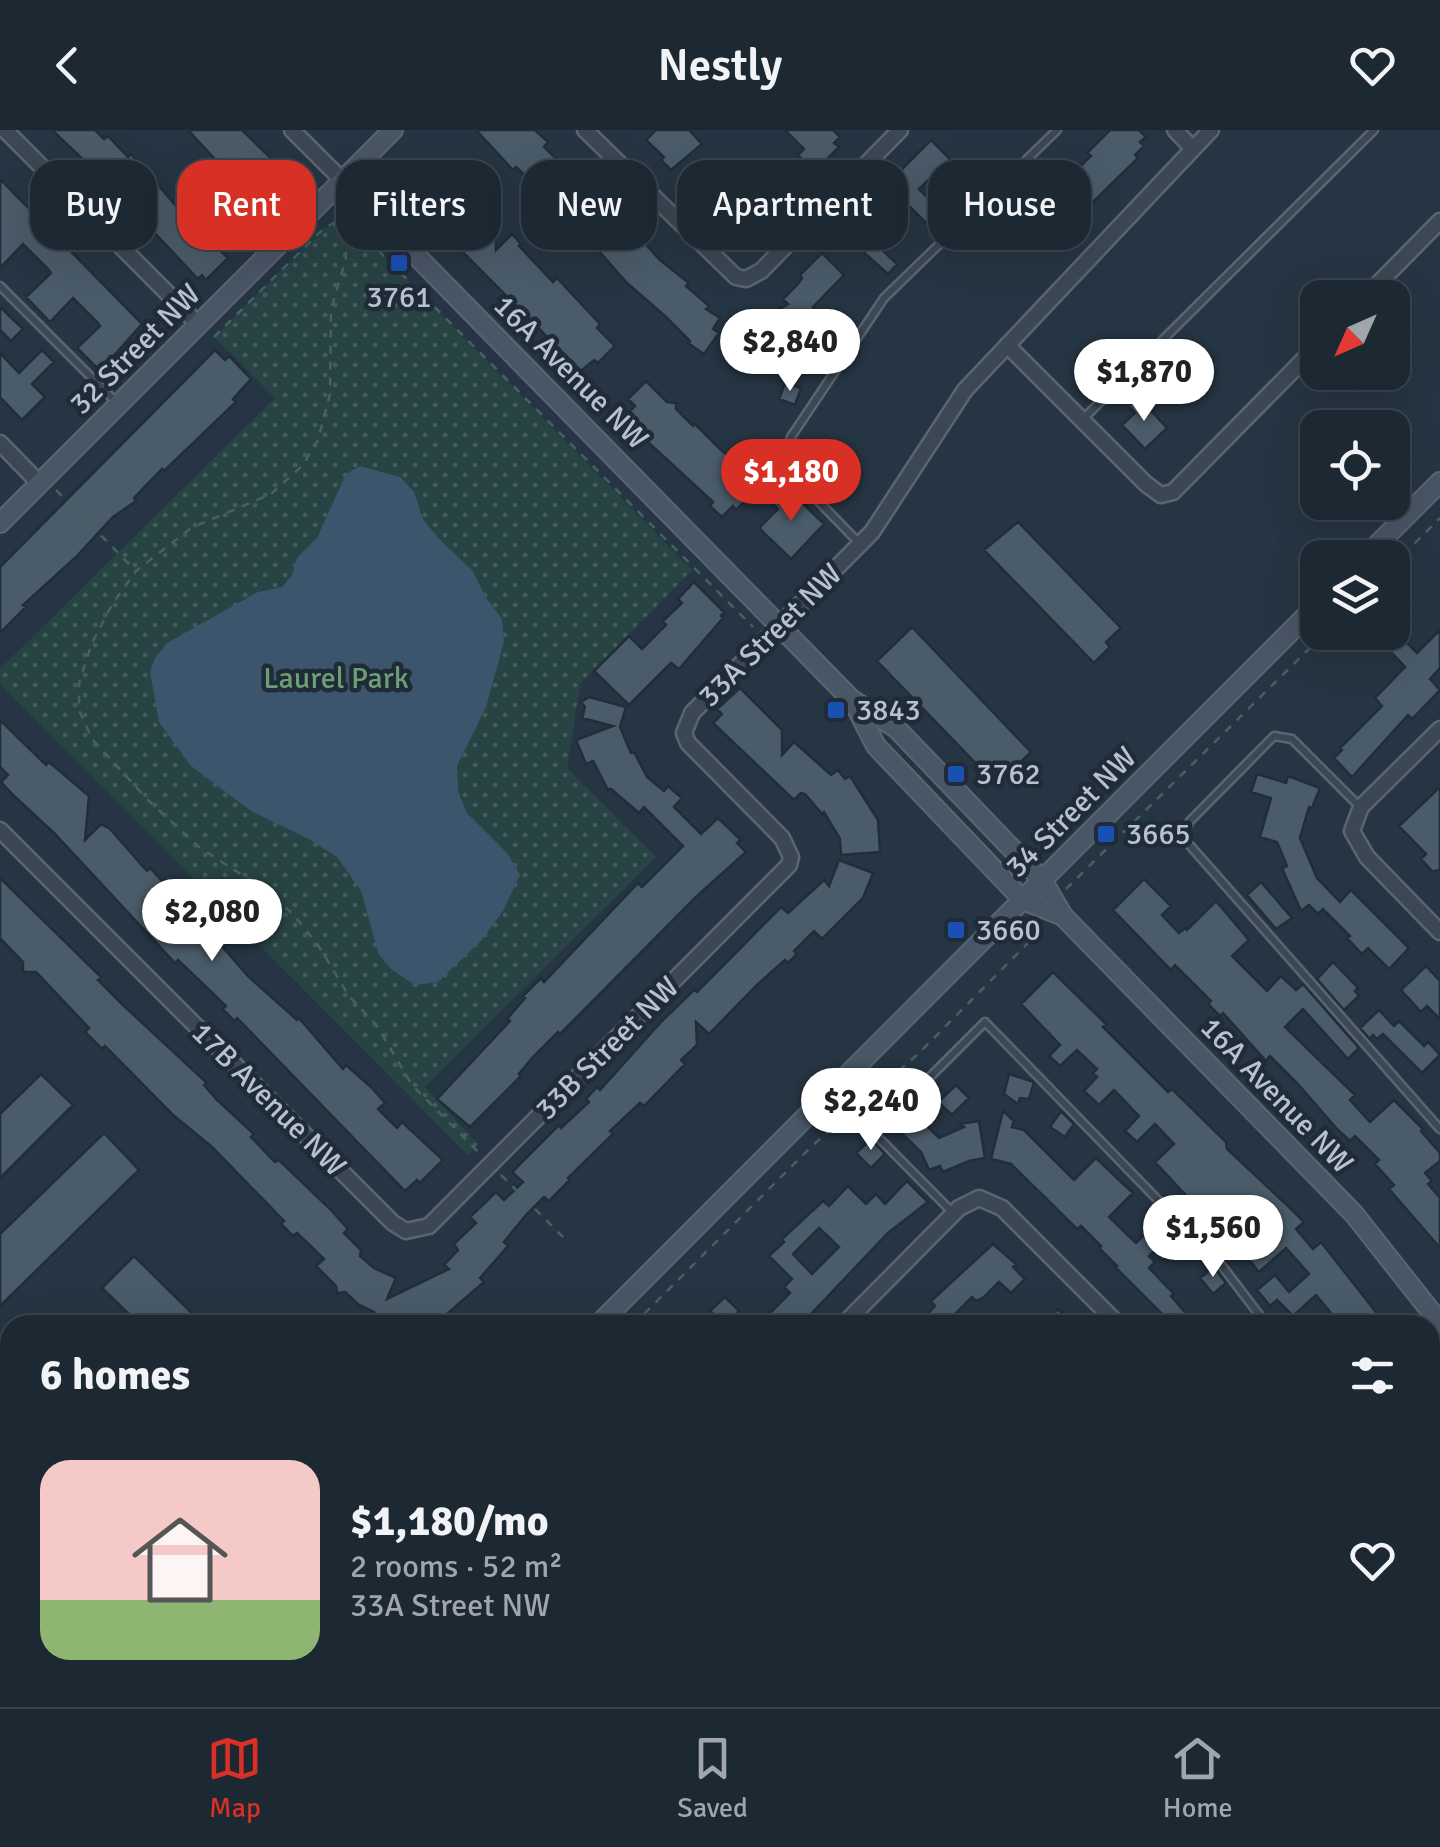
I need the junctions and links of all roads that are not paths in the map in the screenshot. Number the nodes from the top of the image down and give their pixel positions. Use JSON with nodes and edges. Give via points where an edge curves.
{"nodes":[{"id":1,"x":5,"y":130,"type":"edge"},
{"id":2,"x":292,"y":130,"type":"edge"},
{"id":3,"x":393,"y":130,"type":"edge"},
{"id":4,"x":585,"y":130,"type":"edge"},
{"id":5,"x":1057,"y":130,"type":"edge"},
{"id":6,"x":1175,"y":130,"type":"edge"},
{"id":7,"x":1211,"y":130,"type":"edge"},
{"id":8,"x":1374,"y":130,"type":"edge"},
{"id":9,"x":896,"y":132,"type":"edge"},
{"id":10,"x":1193,"y":149,"type":"junction"},
{"id":11,"x":364,"y":160,"type":"edge"},
{"id":12,"x":336,"y":174,"type":"edge"},
{"id":13,"x":336,"y":188,"type":"edge"},
{"id":14,"x":1440,"y":221,"type":"edge"},
{"id":15,"x":411,"y":250,"type":"edge"},
{"id":16,"x":1382,"y":280,"type":"edge"},
{"id":17,"x":0,"y":286,"type":"edge"},
{"id":18,"x":198,"y":324,"type":"junction"},
{"id":19,"x":1007,"y":345,"type":"junction"},
{"id":20,"x":1300,"y":363,"type":"edge"},
{"id":21,"x":118,"y":404,"type":"junction"},
{"id":22,"x":1083,"y":419,"type":"junction"},
{"id":23,"x":0,"y":442,"type":"edge"},
{"id":24,"x":42,"y":481,"type":"junction"},
{"id":25,"x":1440,"y":482,"type":"edge"},
{"id":26,"x":0,"y":523,"type":"edge"},
{"id":27,"x":1382,"y":540,"type":"edge"},
{"id":28,"x":861,"y":544,"type":"junction"},
{"id":29,"x":1300,"y":622,"type":"edge"},
{"id":30,"x":780,"y":625,"type":"junction"},
{"id":31,"x":852,"y":699,"type":"junction"},
{"id":32,"x":1440,"y":728,"type":"edge"},
{"id":33,"x":1360,"y":808,"type":"junction"},
{"id":34,"x":0,"y":830,"type":"edge"},
{"id":35,"x":791,"y":856,"type":"joint"},
{"id":36,"x":1042,"y":880,"type":"junction"},
{"id":37,"x":1022,"y":900,"type":"junction"},
{"id":38,"x":1063,"y":916,"type":"junction"},
{"id":39,"x":1440,"y":932,"type":"edge"},
{"id":40,"x":1440,"y":1128,"type":"edge"},
{"id":41,"x":954,"y":1214,"type":"junction"},
{"id":42,"x":415,"y":1231,"type":"joint"},
{"id":43,"x":606,"y":1315,"type":"edge"},
{"id":44,"x":853,"y":1315,"type":"edge"},
{"id":45,"x":1109,"y":1315,"type":"edge"},
{"id":46,"x":1259,"y":1315,"type":"edge"},
{"id":47,"x":1434,"y":1315,"type":"edge"}],
"edges":[{"from":1,"to":18,"type":"street"},
{"from":2,"to":12,"type":"street","name":"16A Avenue NW"},
{"from":3,"to":11,"type":"street","name":"32 Street NW"},
{"from":4,"to":9,"type":"street","via":[[736,277],[746,279]]},
{"from":5,"to":28,"type":"lane","via":[[884,298],[791,437],[786,456],[792,474]]},
{"from":6,"to":10,"type":"street"},
{"from":7,"to":10,"type":"street","name":"33A Street NW"},
{"from":8,"to":22,"type":"lane"},
{"from":10,"to":19,"type":"street","name":"33A Street NW"},
{"from":13,"to":18,"type":"street","name":"32 Street NW"},
{"from":14,"to":16,"type":"street"},
{"from":15,"to":30,"type":"street","name":"16A Avenue NW"},
{"from":17,"to":21,"type":"lane"},
{"from":18,"to":21,"type":"street","name":"32 Street NW"},
{"from":19,"to":22,"type":"street"},
{"from":19,"to":28,"type":"street","name":"33A Street NW","via":[[965,390]]},
{"from":20,"to":22,"type":"street","via":[[1173,492],[1162,495]]},
{"from":21,"to":24,"type":"street","name":"32 Street NW"},
{"from":23,"to":24,"type":"street"},
{"from":24,"to":26,"type":"street","name":"32 Street NW"},
{"from":25,"to":27,"type":"street"},
{"from":28,"to":30,"type":"street","name":"33A Street NW"},
{"from":29,"to":36,"type":"street","name":"34 Street NW"},
{"from":30,"to":31,"type":"street","name":"16A Avenue NW"},
{"from":30,"to":35,"type":"street","name":"33A Street NW","via":[[692,713],[684,733],[694,752],[782,838]]},
{"from":31,"to":36,"type":"street","name":"16A Avenue NW","via":[[896,728]]},
{"from":31,"to":37,"type":"street","name":"16A Avenue NW","via":[[876,746]]},
{"from":32,"to":33,"type":"street"},
{"from":33,"to":39,"type":"street","via":[[1352,832],[1367,857]]},
{"from":33,"to":40,"type":"lane","via":[[1292,738],[1280,734],[1190,821],[1186,842]]},
{"from":34,"to":42,"type":"street","name":"17B Avenue NW","via":[[393,1223]]},
{"from":35,"to":42,"type":"street","name":"33B Street NW","via":[[783,874],[429,1226]]},
{"from":36,"to":37,"type":"street","name":"34 Street NW"},
{"from":36,"to":38,"type":"street","name":"16A Avenue NW"},
{"from":37,"to":38,"type":"street","name":"16A Avenue NW"},
{"from":37,"to":43,"type":"street","name":"34 Street NW"},
{"from":38,"to":47,"type":"street","name":"16A Avenue NW","via":[[1354,1214]]},
{"from":41,"to":44,"type":"street"},
{"from":41,"to":45,"type":"street","via":[[978,1198],[1002,1208]]},
{"from":41,"to":46,"type":"lane","via":[[874,1133],[985,1022],[1222,1266]]}]}
